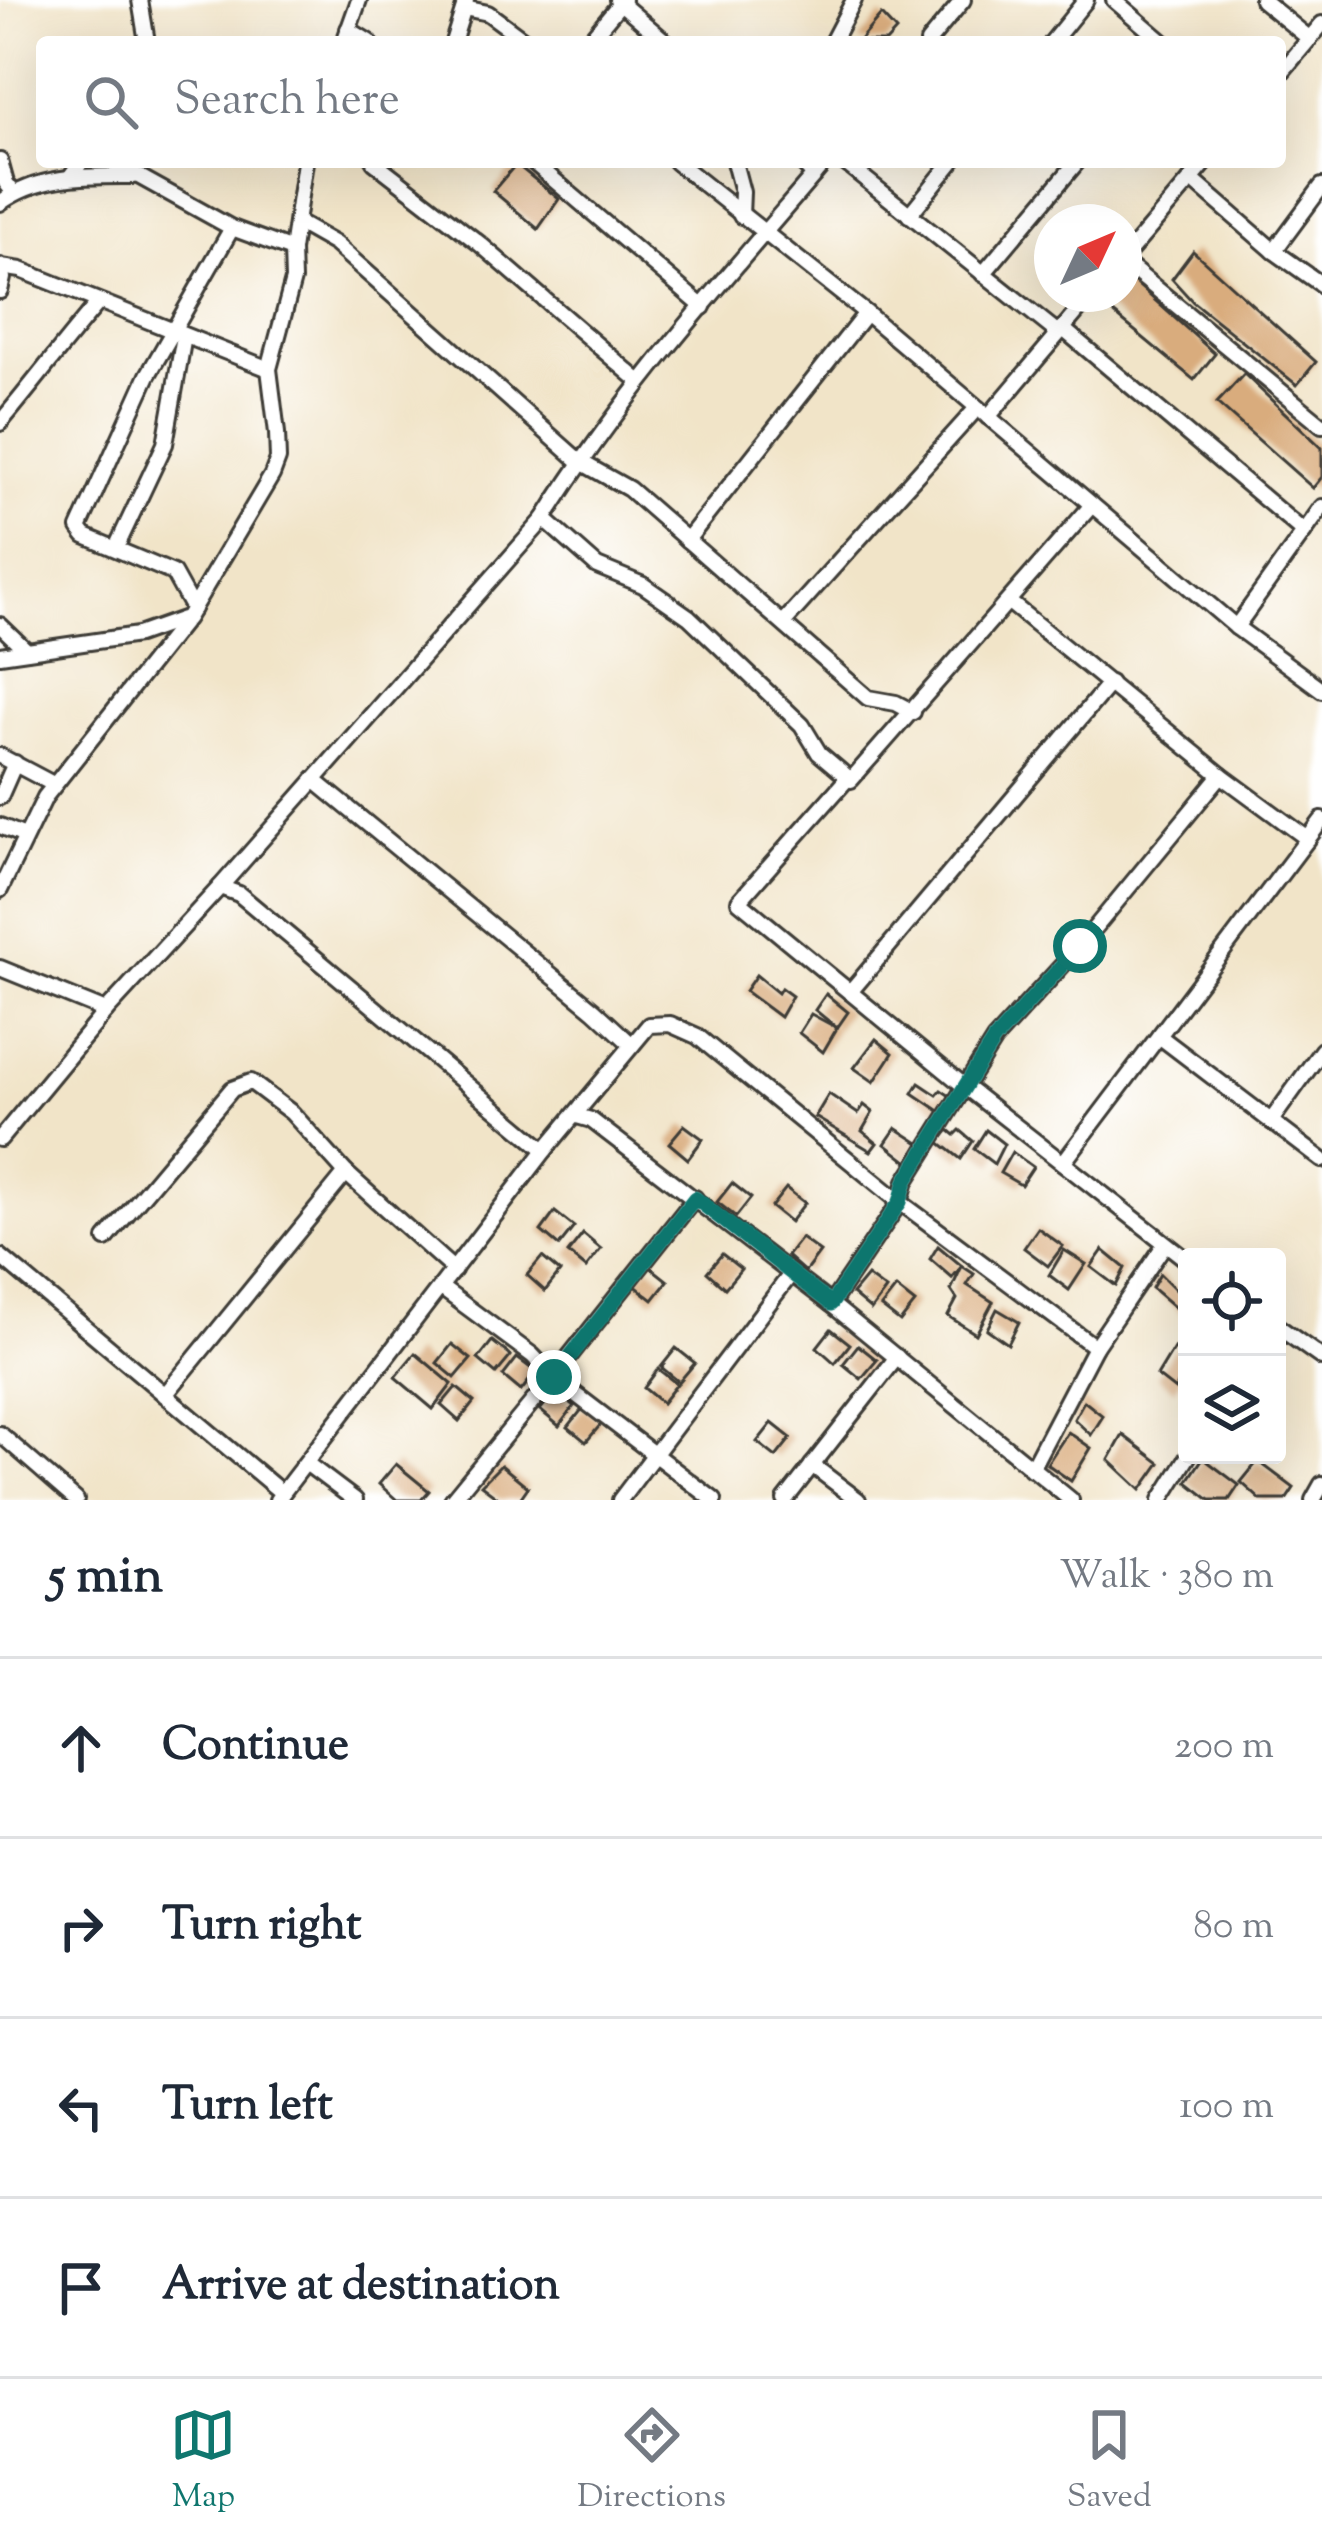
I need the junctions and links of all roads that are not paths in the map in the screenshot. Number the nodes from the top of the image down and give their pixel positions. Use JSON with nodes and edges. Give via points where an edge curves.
{"nodes":[{"id":1,"x":140,"y":0,"type":"edge"},
{"id":2,"x":359,"y":0,"type":"edge"},
{"id":3,"x":854,"y":0,"type":"edge"},
{"id":4,"x":963,"y":0,"type":"edge"},
{"id":5,"x":1086,"y":0,"type":"edge"},
{"id":6,"x":1114,"y":0,"type":"edge"},
{"id":7,"x":1262,"y":0,"type":"edge"},
{"id":8,"x":620,"y":1,"type":"edge"},
{"id":9,"x":465,"y":4,"type":"edge"},
{"id":10,"x":1322,"y":24,"type":"edge"},
{"id":11,"x":146,"y":36,"type":"edge"},
{"id":12,"x":346,"y":36,"type":"edge"},
{"id":13,"x":455,"y":36,"type":"edge"},
{"id":14,"x":519,"y":36,"type":"edge"},
{"id":15,"x":593,"y":36,"type":"edge"},
{"id":16,"x":659,"y":36,"type":"edge"},
{"id":17,"x":835,"y":36,"type":"edge"},
{"id":18,"x":933,"y":36,"type":"edge"},
{"id":19,"x":1057,"y":36,"type":"edge"},
{"id":20,"x":1156,"y":36,"type":"edge"},
{"id":21,"x":1310,"y":39,"type":"junction"},
{"id":22,"x":1286,"y":67,"type":"edge"},
{"id":23,"x":0,"y":161,"type":"edge"},
{"id":24,"x":77,"y":168,"type":"edge"},
{"id":25,"x":122,"y":168,"type":"edge"},
{"id":26,"x":304,"y":168,"type":"edge"},
{"id":27,"x":382,"y":168,"type":"edge"},
{"id":28,"x":540,"y":168,"type":"edge"},
{"id":29,"x":683,"y":168,"type":"edge"},
{"id":30,"x":736,"y":168,"type":"edge"},
{"id":31,"x":805,"y":168,"type":"edge"},
{"id":32,"x":852,"y":168,"type":"edge"},
{"id":33,"x":947,"y":168,"type":"edge"},
{"id":34,"x":1072,"y":168,"type":"edge"},
{"id":35,"x":1201,"y":168,"type":"edge"},
{"id":36,"x":136,"y":176,"type":"junction"},
{"id":37,"x":70,"y":177,"type":"junction"},
{"id":38,"x":1191,"y":179,"type":"junction"},
{"id":39,"x":1322,"y":186,"type":"edge"},
{"id":40,"x":14,"y":193,"type":"junction"},
{"id":41,"x":0,"y":203,"type":"edge"},
{"id":42,"x":909,"y":214,"type":"junction"},
{"id":43,"x":741,"y":216,"type":"junction"},
{"id":44,"x":298,"y":223,"type":"junction"},
{"id":45,"x":232,"y":227,"type":"junction"},
{"id":46,"x":764,"y":235,"type":"junction"},
{"id":47,"x":1142,"y":238,"type":"edge"},
{"id":48,"x":292,"y":250,"type":"junction"},
{"id":49,"x":1274,"y":251,"type":"junction"},
{"id":50,"x":0,"y":267,"type":"edge"},
{"id":51,"x":982,"y":274,"type":"junction"},
{"id":52,"x":1142,"y":275,"type":"edge"},
{"id":53,"x":1322,"y":285,"type":"edge"},
{"id":54,"x":0,"y":291,"type":"edge"},
{"id":55,"x":99,"y":302,"type":"junction"},
{"id":56,"x":703,"y":307,"type":"junction"},
{"id":57,"x":1076,"y":312,"type":"edge"},
{"id":58,"x":866,"y":313,"type":"junction"},
{"id":59,"x":1060,"y":331,"type":"junction"},
{"id":60,"x":179,"y":333,"type":"junction"},
{"id":61,"x":269,"y":369,"type":"junction"},
{"id":62,"x":640,"y":382,"type":"junction"},
{"id":63,"x":983,"y":412,"type":"junction"},
{"id":64,"x":2,"y":418,"type":"edge"},
{"id":65,"x":1322,"y":425,"type":"edge"},
{"id":66,"x":579,"y":461,"type":"junction"},
{"id":67,"x":1092,"y":505,"type":"junction"},
{"id":68,"x":1322,"y":507,"type":"edge"},
{"id":69,"x":544,"y":519,"type":"junction"},
{"id":70,"x":1304,"y":532,"type":"junction"},
{"id":71,"x":687,"y":540,"type":"junction"},
{"id":72,"x":116,"y":548,"type":"junction"},
{"id":73,"x":1009,"y":602,"type":"junction"},
{"id":74,"x":190,"y":613,"type":"junction"},
{"id":75,"x":784,"y":622,"type":"junction"},
{"id":76,"x":0,"y":626,"type":"edge"},
{"id":77,"x":1236,"y":626,"type":"junction"},
{"id":78,"x":27,"y":650,"type":"junction"},
{"id":79,"x":0,"y":655,"type":"edge"},
{"id":80,"x":1110,"y":683,"type":"junction"},
{"id":81,"x":1322,"y":690,"type":"edge"},
{"id":82,"x":914,"y":712,"type":"junction"},
{"id":83,"x":7,"y":760,"type":"edge"},
{"id":84,"x":1221,"y":775,"type":"junction"},
{"id":85,"x":847,"y":779,"type":"junction"},
{"id":86,"x":314,"y":780,"type":"junction"},
{"id":87,"x":53,"y":784,"type":"junction"},
{"id":88,"x":0,"y":797,"type":"edge"},
{"id":89,"x":1322,"y":820,"type":"edge"},
{"id":90,"x":0,"y":826,"type":"edge"},
{"id":91,"x":25,"y":836,"type":"junction"},
{"id":92,"x":1308,"y":839,"type":"junction"},
{"id":93,"x":220,"y":887,"type":"junction"},
{"id":94,"x":0,"y":890,"type":"edge"},
{"id":95,"x":0,"y":968,"type":"edge"},
{"id":96,"x":850,"y":992,"type":"junction"},
{"id":97,"x":106,"y":1011,"type":"junction"},
{"id":98,"x":1159,"y":1036,"type":"junction"},
{"id":99,"x":632,"y":1045,"type":"junction"},
{"id":100,"x":1322,"y":1050,"type":"edge"},
{"id":101,"x":963,"y":1085,"type":"junction"},
{"id":102,"x":577,"y":1116,"type":"junction"},
{"id":103,"x":1271,"y":1121,"type":"junction"},
{"id":104,"x":3,"y":1130,"type":"edge"},
{"id":105,"x":545,"y":1150,"type":"junction"},
{"id":106,"x":1322,"y":1160,"type":"edge"},
{"id":107,"x":1063,"y":1163,"type":"junction"},
{"id":108,"x":346,"y":1174,"type":"junction"},
{"id":109,"x":695,"y":1198,"type":"junction"},
{"id":110,"x":900,"y":1202,"type":"junction"},
{"id":111,"x":106,"y":1239,"type":"dead end"},
{"id":112,"x":1165,"y":1244,"type":"junction"},
{"id":113,"x":1178,"y":1253,"type":"edge"},
{"id":114,"x":0,"y":1256,"type":"edge"},
{"id":115,"x":454,"y":1270,"type":"junction"},
{"id":116,"x":791,"y":1274,"type":"junction"},
{"id":117,"x":440,"y":1287,"type":"junction"},
{"id":118,"x":831,"y":1304,"type":"junction"},
{"id":119,"x":1286,"y":1332,"type":"edge"},
{"id":120,"x":1095,"y":1348,"type":"junction"},
{"id":121,"x":897,"y":1357,"type":"junction"},
{"id":122,"x":1322,"y":1358,"type":"edge"},
{"id":123,"x":554,"y":1377,"type":"junction"},
{"id":124,"x":165,"y":1395,"type":"junction"},
{"id":125,"x":0,"y":1434,"type":"edge"},
{"id":126,"x":655,"y":1455,"type":"junction"},
{"id":127,"x":307,"y":1463,"type":"junction"},
{"id":128,"x":1184,"y":1464,"type":"edge"},
{"id":129,"x":812,"y":1465,"type":"junction"},
{"id":130,"x":1031,"y":1469,"type":"junction"},
{"id":131,"x":1322,"y":1484,"type":"edge"},
{"id":132,"x":279,"y":1497,"type":"edge"},
{"id":133,"x":76,"y":1500,"type":"edge"},
{"id":134,"x":355,"y":1500,"type":"edge"},
{"id":135,"x":452,"y":1500,"type":"edge"},
{"id":136,"x":620,"y":1500,"type":"edge"},
{"id":137,"x":714,"y":1500,"type":"edge"},
{"id":138,"x":785,"y":1500,"type":"edge"},
{"id":139,"x":858,"y":1500,"type":"edge"},
{"id":140,"x":1072,"y":1500,"type":"edge"},
{"id":141,"x":1161,"y":1500,"type":"edge"},
{"id":142,"x":1312,"y":1500,"type":"edge"}],
"edges":[{"from":1,"to":11,"type":"street"},
{"from":2,"to":12,"type":"street"},
{"from":3,"to":17,"type":"street"},
{"from":4,"to":18,"type":"street"},
{"from":5,"to":19,"type":"street"},
{"from":6,"to":20,"type":"street"},
{"from":7,"to":21,"type":"street"},
{"from":8,"to":15,"type":"street"},
{"from":8,"to":16,"type":"street"},
{"from":9,"to":13,"type":"street"},
{"from":9,"to":14,"type":"street"},
{"from":10,"to":21,"type":"street"},
{"from":21,"to":22,"type":"street"},
{"from":23,"to":40,"type":"street"},
{"from":24,"to":37,"type":"street"},
{"from":25,"to":36,"type":"street"},
{"from":26,"to":44,"type":"street"},
{"from":27,"to":62,"type":"street"},
{"from":28,"to":56,"type":"street"},
{"from":29,"to":43,"type":"street"},
{"from":30,"to":43,"type":"street"},
{"from":31,"to":46,"type":"street"},
{"from":32,"to":42,"type":"street"},
{"from":33,"to":42,"type":"street"},
{"from":34,"to":51,"type":"street"},
{"from":35,"to":38,"type":"street"},
{"from":36,"to":37,"type":"street"},
{"from":36,"to":45,"type":"street"},
{"from":37,"to":40,"type":"street"},
{"from":38,"to":47,"type":"street"},
{"from":38,"to":49,"type":"street"},
{"from":39,"to":49,"type":"street"},
{"from":40,"to":41,"type":"street"},
{"from":42,"to":51,"type":"street"},
{"from":43,"to":46,"type":"street"},
{"from":44,"to":48,"type":"street"},
{"from":44,"to":66,"type":"street","via":[[335,244]]},
{"from":45,"to":48,"type":"street"},
{"from":45,"to":60,"type":"street"},
{"from":46,"to":56,"type":"street"},
{"from":46,"to":58,"type":"street"},
{"from":48,"to":61,"type":"street","via":[[293,280]]},
{"from":49,"to":53,"type":"street"},
{"from":50,"to":54,"type":"street"},
{"from":50,"to":55,"type":"street"},
{"from":51,"to":59,"type":"street"},
{"from":52,"to":65,"type":"street"},
{"from":55,"to":60,"type":"street"},
{"from":55,"to":64,"type":"street"},
{"from":56,"to":62,"type":"street"},
{"from":57,"to":59,"type":"street"},
{"from":58,"to":63,"type":"street"},
{"from":58,"to":71,"type":"street"},
{"from":59,"to":63,"type":"street"},
{"from":59,"to":70,"type":"street"},
{"from":60,"to":61,"type":"street"},
{"from":60,"to":72,"type":"street","via":[[165,444]]},
{"from":60,"to":72,"type":"street","via":[[148,375],[81,521],[85,536]]},
{"from":61,"to":74,"type":"street","via":[[278,459]]},
{"from":62,"to":66,"type":"street"},
{"from":63,"to":67,"type":"street"},
{"from":63,"to":75,"type":"street"},
{"from":66,"to":69,"type":"street"},
{"from":66,"to":71,"type":"street","via":[[629,489]]},
{"from":67,"to":73,"type":"street"},
{"from":67,"to":77,"type":"street"},
{"from":68,"to":70,"type":"street"},
{"from":69,"to":85,"type":"street","via":[[597,566],[689,617]]},
{"from":69,"to":86,"type":"street"},
{"from":70,"to":77,"type":"street"},
{"from":71,"to":75,"type":"street"},
{"from":72,"to":74,"type":"street","via":[[177,577]]},
{"from":73,"to":80,"type":"street"},
{"from":73,"to":82,"type":"street"},
{"from":74,"to":78,"type":"street","via":[[138,635]]},
{"from":74,"to":87,"type":"street"},
{"from":75,"to":82,"type":"street","via":[[868,698]]},
{"from":76,"to":78,"type":"street"},
{"from":77,"to":81,"type":"street"},
{"from":78,"to":79,"type":"street"},
{"from":80,"to":84,"type":"street"},
{"from":80,"to":96,"type":"street"},
{"from":82,"to":85,"type":"street"},
{"from":83,"to":87,"type":"street"},
{"from":83,"to":88,"type":"street"},
{"from":84,"to":92,"type":"street"},
{"from":84,"to":101,"type":"street"},
{"from":85,"to":96,"type":"street","via":[[739,901]]},
{"from":86,"to":93,"type":"street"},
{"from":86,"to":99,"type":"street"},
{"from":87,"to":91,"type":"street"},
{"from":89,"to":92,"type":"street"},
{"from":90,"to":91,"type":"street"},
{"from":91,"to":94,"type":"street"},
{"from":92,"to":98,"type":"street"},
{"from":93,"to":97,"type":"street"},
{"from":93,"to":105,"type":"street","via":[[239,894]]},
{"from":95,"to":97,"type":"street"},
{"from":96,"to":101,"type":"street"},
{"from":97,"to":104,"type":"street"},
{"from":98,"to":103,"type":"street"},
{"from":98,"to":107,"type":"street"},
{"from":99,"to":102,"type":"street"},
{"from":99,"to":110,"type":"street","via":[[659,1022],[697,1036]]},
{"from":100,"to":103,"type":"street"},
{"from":101,"to":107,"type":"street"},
{"from":101,"to":110,"type":"street"},
{"from":102,"to":105,"type":"street"},
{"from":102,"to":109,"type":"street"},
{"from":103,"to":106,"type":"street"},
{"from":105,"to":115,"type":"street"},
{"from":107,"to":112,"type":"street"},
{"from":108,"to":111,"type":"street","via":[[292,1113],[251,1082],[232,1089]]},
{"from":108,"to":115,"type":"street"},
{"from":108,"to":124,"type":"street"},
{"from":109,"to":116,"type":"street"},
{"from":109,"to":123,"type":"street"},
{"from":110,"to":118,"type":"street"},
{"from":110,"to":120,"type":"street"},
{"from":112,"to":113,"type":"street"},
{"from":112,"to":120,"type":"street"},
{"from":114,"to":124,"type":"street"},
{"from":115,"to":117,"type":"street"},
{"from":116,"to":118,"type":"street"},
{"from":116,"to":126,"type":"street"},
{"from":117,"to":123,"type":"street"},
{"from":117,"to":127,"type":"street"},
{"from":118,"to":121,"type":"street"},
{"from":119,"to":122,"type":"street"},
{"from":120,"to":130,"type":"street"},
{"from":121,"to":129,"type":"street"},
{"from":121,"to":130,"type":"street"},
{"from":123,"to":126,"type":"street"},
{"from":123,"to":135,"type":"street"},
{"from":124,"to":132,"type":"street"},
{"from":125,"to":133,"type":"street"},
{"from":126,"to":136,"type":"street"},
{"from":126,"to":137,"type":"street"},
{"from":127,"to":132,"type":"street"},
{"from":127,"to":134,"type":"street"},
{"from":128,"to":141,"type":"street"},
{"from":129,"to":138,"type":"street"},
{"from":129,"to":139,"type":"street"},
{"from":130,"to":140,"type":"street"},
{"from":131,"to":142,"type":"street"}]}
